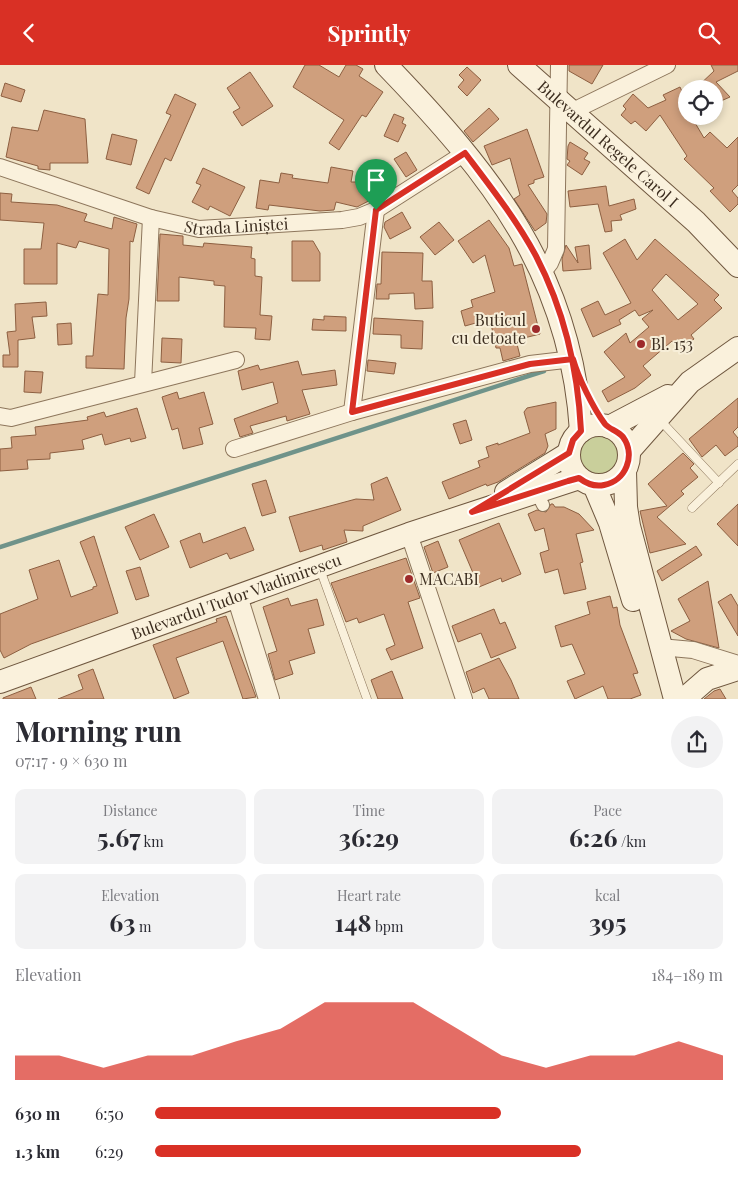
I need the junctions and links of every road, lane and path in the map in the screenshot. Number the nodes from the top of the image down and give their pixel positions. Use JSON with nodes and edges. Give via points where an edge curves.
{"nodes":[{"id":1,"x":386,"y":65,"type":"edge"},
{"id":2,"x":519,"y":65,"type":"edge"},
{"id":3,"x":559,"y":65,"type":"edge"},
{"id":4,"x":667,"y":65,"type":"edge"},
{"id":5,"x":566,"y":105,"type":"junction"},
{"id":6,"x":465,"y":153,"type":"junction"},
{"id":7,"x":0,"y":167,"type":"edge"},
{"id":8,"x":376,"y":210,"type":"junction"},
{"id":9,"x":151,"y":218,"type":"junction"},
{"id":10,"x":696,"y":221,"type":"junction"},
{"id":11,"x":738,"y":249,"type":"edge"},
{"id":12,"x":738,"y":266,"type":"edge"},
{"id":13,"x":543,"y":272,"type":"junction"},
{"id":14,"x":738,"y":331,"type":"edge"},
{"id":15,"x":738,"y":348,"type":"edge"},
{"id":16,"x":236,"y":360,"type":"dead end"},
{"id":17,"x":573,"y":360,"type":"junction"},
{"id":18,"x":696,"y":377,"type":"junction"},
{"id":19,"x":143,"y":383,"type":"junction"},
{"id":20,"x":352,"y":412,"type":"junction"},
{"id":21,"x":0,"y":416,"type":"edge"},
{"id":22,"x":657,"y":417,"type":"junction"},
{"id":23,"x":608,"y":427,"type":"junction"},
{"id":24,"x":581,"y":431,"type":"junction"},
{"id":25,"x":234,"y":449,"type":"dead end"},
{"id":26,"x":569,"y":453,"type":"junction"},
{"id":27,"x":627,"y":461,"type":"junction"},
{"id":28,"x":738,"y":464,"type":"edge"},
{"id":29,"x":586,"y":482,"type":"junction"},
{"id":30,"x":719,"y":483,"type":"junction"},
{"id":31,"x":534,"y":487,"type":"junction"},
{"id":32,"x":692,"y":508,"type":"dead end"},
{"id":33,"x":620,"y":516,"type":"junction"},
{"id":34,"x":410,"y":534,"type":"junction"},
{"id":35,"x":319,"y":566,"type":"junction"},
{"id":36,"x":237,"y":595,"type":"junction"},
{"id":37,"x":660,"y":647,"type":"junction"},
{"id":38,"x":738,"y":664,"type":"edge"},
{"id":39,"x":738,"y":669,"type":"edge"},
{"id":40,"x":0,"y":682,"type":"edge"},
{"id":41,"x":269,"y":699,"type":"edge"},
{"id":42,"x":367,"y":699,"type":"edge"},
{"id":43,"x":464,"y":699,"type":"edge"},
{"id":44,"x":661,"y":699,"type":"edge"},
{"id":45,"x":675,"y":699,"type":"edge"},
{"id":46,"x":684,"y":699,"type":"edge"}],
"edges":[{"from":1,"to":6,"type":"main road"},
{"from":2,"to":5,"type":"main road","name":"Bulevardul Regele Carol I"},
{"from":3,"to":5,"type":"street"},
{"from":4,"to":5,"type":"street"},
{"from":5,"to":10,"type":"main road","name":"Bulevardul Regele Carol I"},
{"from":5,"to":13,"type":"street","via":[[556,249]]},
{"from":6,"to":8,"type":"street","name":"Strada Liniștei"},
{"from":6,"to":13,"type":"main road","via":[[511,215]]},
{"from":7,"to":9,"type":"street","name":"Strada Liniștei"},
{"from":8,"to":9,"type":"street","name":"Strada Liniștei","via":[[349,219],[224,229],[199,229]]},
{"from":8,"to":20,"type":"street"},
{"from":9,"to":19,"type":"street"},
{"from":10,"to":11,"type":"main road","name":"Bulevardul Regele Carol I"},
{"from":10,"to":12,"type":"main road","name":"Bulevardul Regele Carol I"},
{"from":13,"to":17,"type":"main road"},
{"from":14,"to":18,"type":"main road"},
{"from":15,"to":18,"type":"main road"},
{"from":16,"to":19,"type":"street"},
{"from":17,"to":20,"type":"street","via":[[530,364]]},
{"from":17,"to":23,"type":"main road"},
{"from":17,"to":24,"type":"main road"},
{"from":18,"to":22,"type":"main road"},
{"from":18,"to":23,"type":"main road","via":[[648,408]]},
{"from":19,"to":21,"type":"street","via":[[11,418]]},
{"from":20,"to":25,"type":"street"},
{"from":22,"to":27,"type":"main road"},
{"from":22,"to":30,"type":"lane"},
{"from":23,"to":24,"type":"main road","via":[[594,426]]},
{"from":23,"to":27,"type":"main road","via":[[622,436]]},
{"from":24,"to":26,"type":"main road","via":[[573,440]]},
{"from":26,"to":29,"type":"main road","via":[[572,469]]},
{"from":26,"to":31,"type":"main road","name":"Bulevardul Tudor Vladimirescu"},
{"from":27,"to":29,"type":"main road","via":[[612,483]]},
{"from":27,"to":33,"type":"main road"},
{"from":28,"to":30,"type":"lane"},
{"from":29,"to":31,"type":"main road","name":"Bulevardul Tudor Vladimirescu"},
{"from":29,"to":33,"type":"main road"},
{"from":30,"to":32,"type":"lane"},
{"from":31,"to":34,"type":"main road","name":"Bulevardul Tudor Vladimirescu"},
{"from":33,"to":37,"type":"main road"},
{"from":33,"to":44,"type":"main road"},
{"from":34,"to":35,"type":"main road","name":"Bulevardul Tudor Vladimirescu"},
{"from":34,"to":43,"type":"street"},
{"from":35,"to":36,"type":"main road","name":"Bulevardul Tudor Vladimirescu"},
{"from":35,"to":42,"type":"lane"},
{"from":36,"to":40,"type":"main road","name":"Bulevardul Tudor Vladimirescu"},
{"from":36,"to":41,"type":"street"},
{"from":37,"to":38,"type":"street","via":[[693,650]]},
{"from":37,"to":45,"type":"main road"},
{"from":39,"to":46,"type":"main road","via":[[707,679]]}]}
